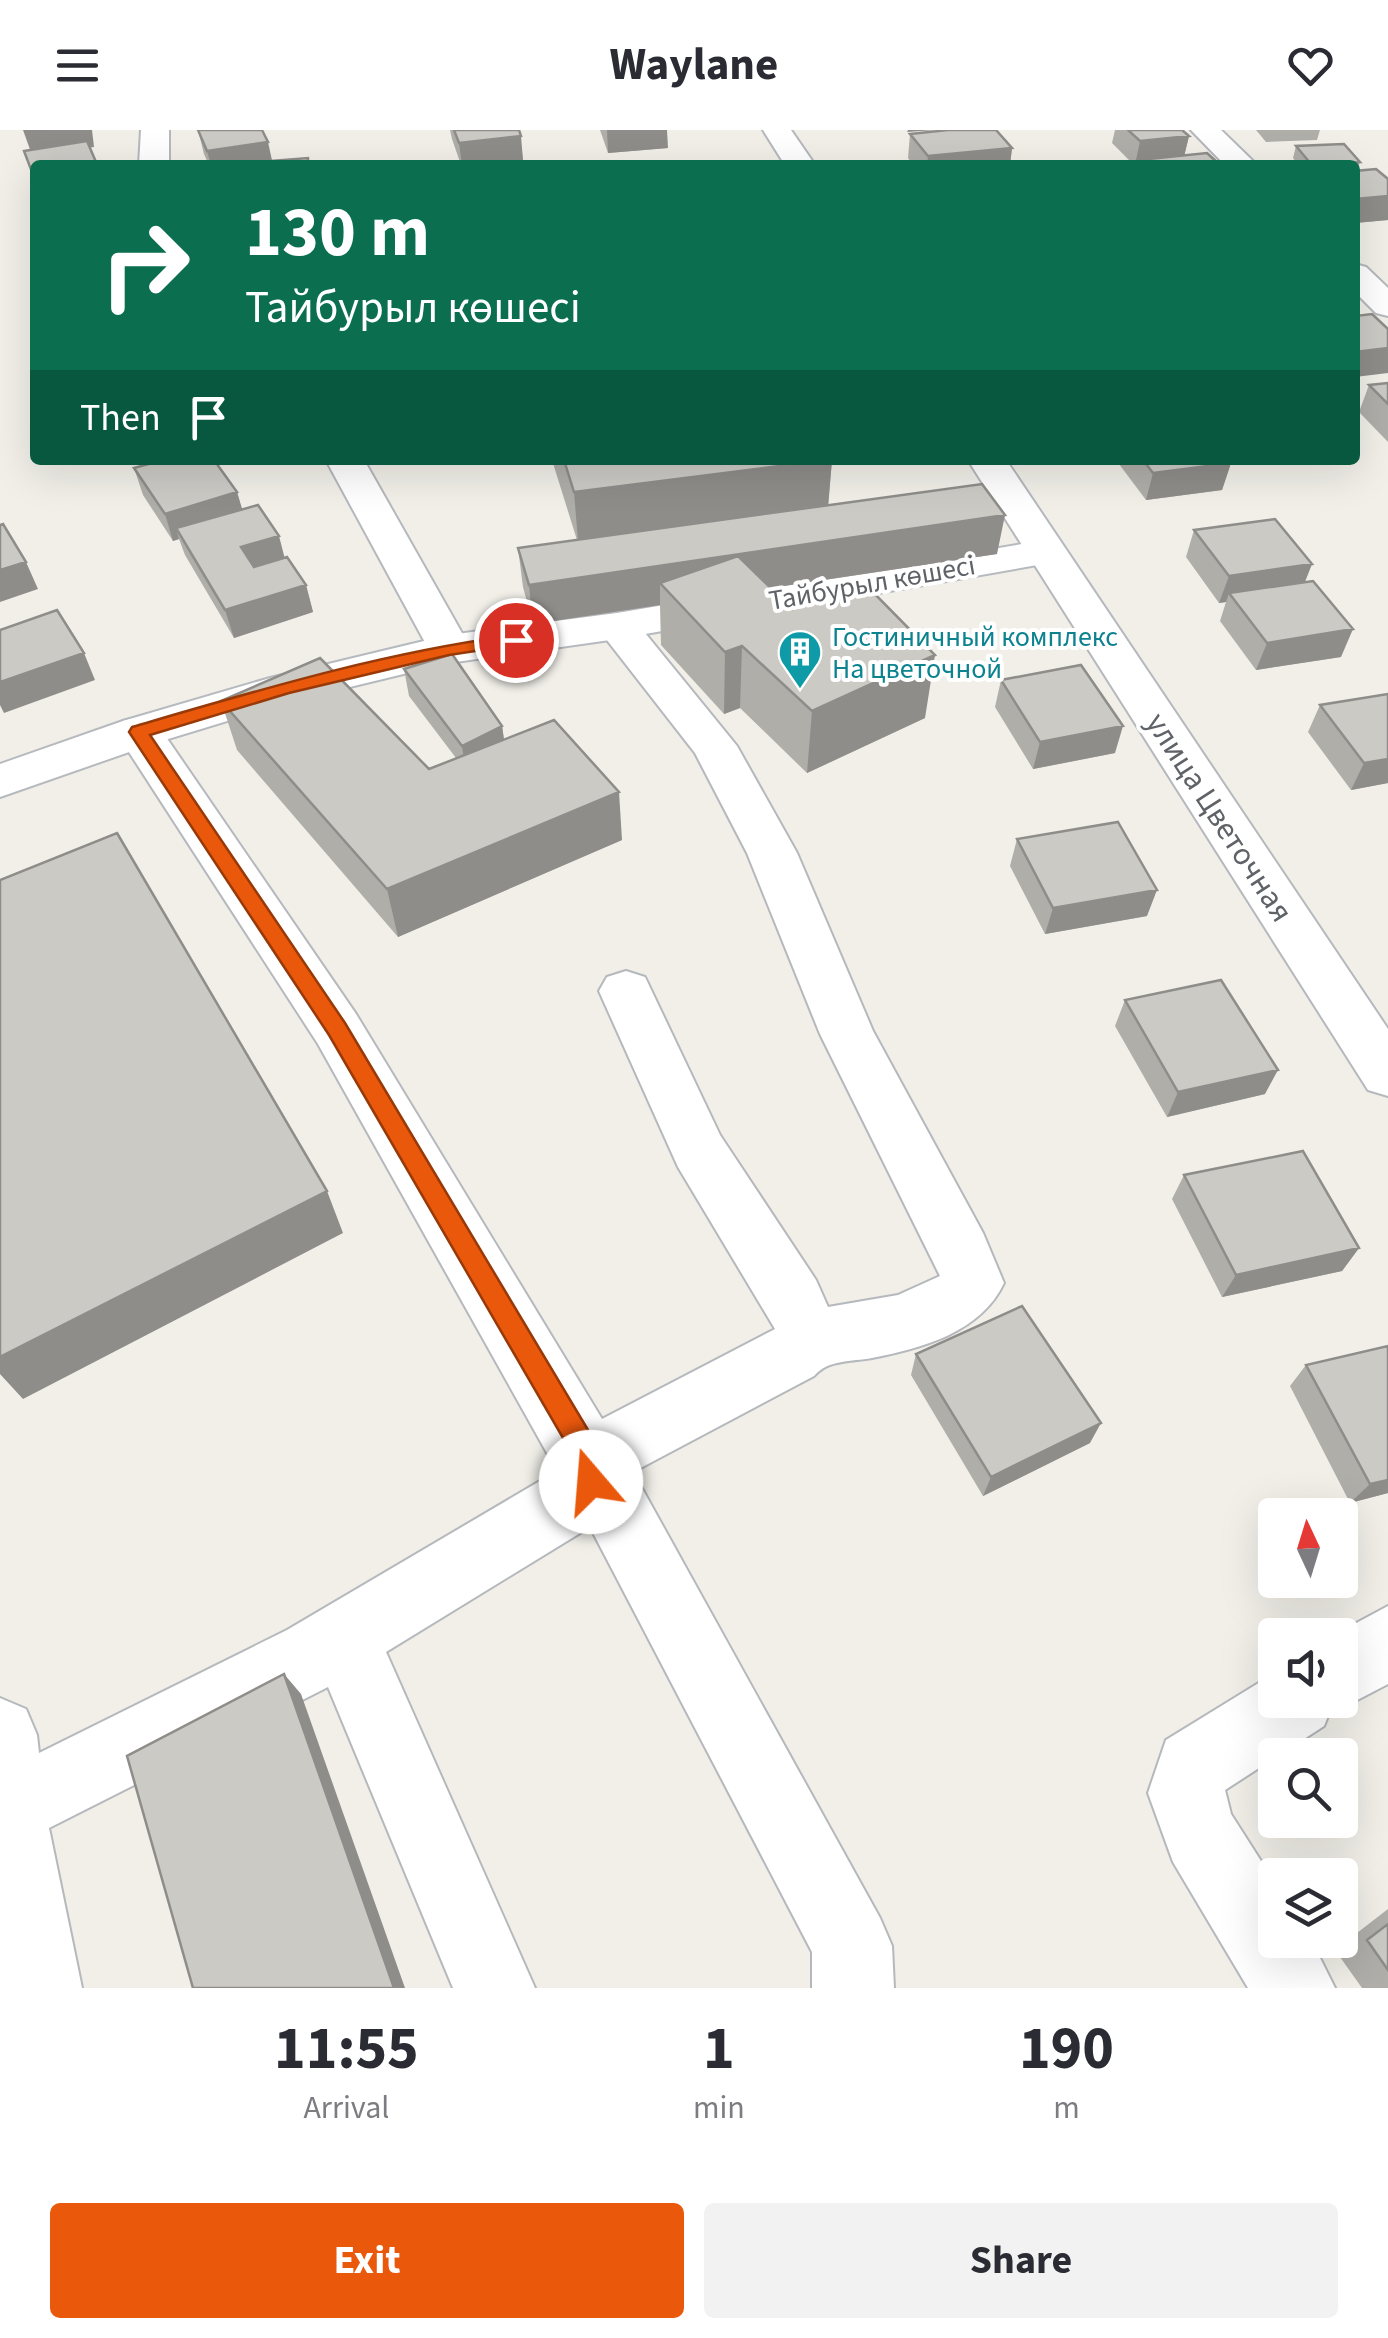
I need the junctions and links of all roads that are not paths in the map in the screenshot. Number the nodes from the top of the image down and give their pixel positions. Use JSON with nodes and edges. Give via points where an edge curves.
{"nodes":[{"id":1,"x":155,"y":130,"type":"edge"},
{"id":2,"x":777,"y":130,"type":"edge"},
{"id":3,"x":1206,"y":130,"type":"edge"},
{"id":4,"x":154,"y":160,"type":"edge"},
{"id":5,"x":797,"y":160,"type":"edge"},
{"id":6,"x":1237,"y":160,"type":"edge"},
{"id":7,"x":1360,"y":279,"type":"edge"},
{"id":8,"x":1388,"y":306,"type":"edge"},
{"id":9,"x":348,"y":465,"type":"edge"},
{"id":10,"x":991,"y":465,"type":"edge"},
{"id":11,"x":1046,"y":552,"type":"junction"},
{"id":12,"x":617,"y":626,"type":"junction"},
{"id":13,"x":449,"y":649,"type":"junction"},
{"id":14,"x":139,"y":732,"type":"junction"},
{"id":15,"x":0,"y":781,"type":"edge"},
{"id":16,"x":626,"y":992,"type":"dead end"},
{"id":17,"x":1388,"y":1074,"type":"edge"},
{"id":18,"x":809,"y":1336,"type":"junction"},
{"id":19,"x":590,"y":1460,"type":"junction"},
{"id":20,"x":344,"y":1639,"type":"junction"},
{"id":21,"x":1388,"y":1642,"type":"edge"},
{"id":22,"x":1358,"y":1661,"type":"edge"},
{"id":23,"x":1270,"y":1718,"type":"edge"},
{"id":24,"x":4,"y":1772,"type":"edge"},
{"id":25,"x":41,"y":1988,"type":"edge"},
{"id":26,"x":494,"y":1988,"type":"edge"},
{"id":27,"x":853,"y":1988,"type":"edge"},
{"id":28,"x":1294,"y":1988,"type":"edge"}],
"edges":[{"from":1,"to":4,"type":"street"},
{"from":2,"to":5,"type":"street"},
{"from":3,"to":6,"type":"street"},
{"from":7,"to":8,"type":"street"},
{"from":9,"to":13,"type":"street"},
{"from":10,"to":11,"type":"street","name":"улица Цветочная"},
{"from":11,"to":12,"type":"street","name":"Тайбурыл көшесі"},
{"from":11,"to":17,"type":"street","name":"улица Цветочная"},
{"from":12,"to":13,"type":"street","name":"Тайбурыл көшесі"},
{"from":12,"to":18,"type":"street","via":[[714,746],[772,852],[847,1034],[973,1283],[966,1296],[886,1328]]},
{"from":13,"to":14,"type":"street","name":"Тайбурыл көшесі"},
{"from":14,"to":15,"type":"street","name":"Тайбурыл көшесі"},
{"from":14,"to":19,"type":"street","via":[[337,1029]]},
{"from":16,"to":18,"type":"street","via":[[698,1150],[794,1300]]},
{"from":18,"to":19,"type":"street","via":[[792,1355]]},
{"from":19,"to":20,"type":"street","via":[[591,1482],[580,1496]]},
{"from":19,"to":27,"type":"street","via":[[852,1946]]},
{"from":20,"to":24,"type":"street"},
{"from":20,"to":26,"type":"street"},
{"from":21,"to":22,"type":"street"},
{"from":23,"to":28,"type":"street","via":[[1193,1767],[1186,1793],[1200,1836]]},
{"from":24,"to":25,"type":"street"}]}
